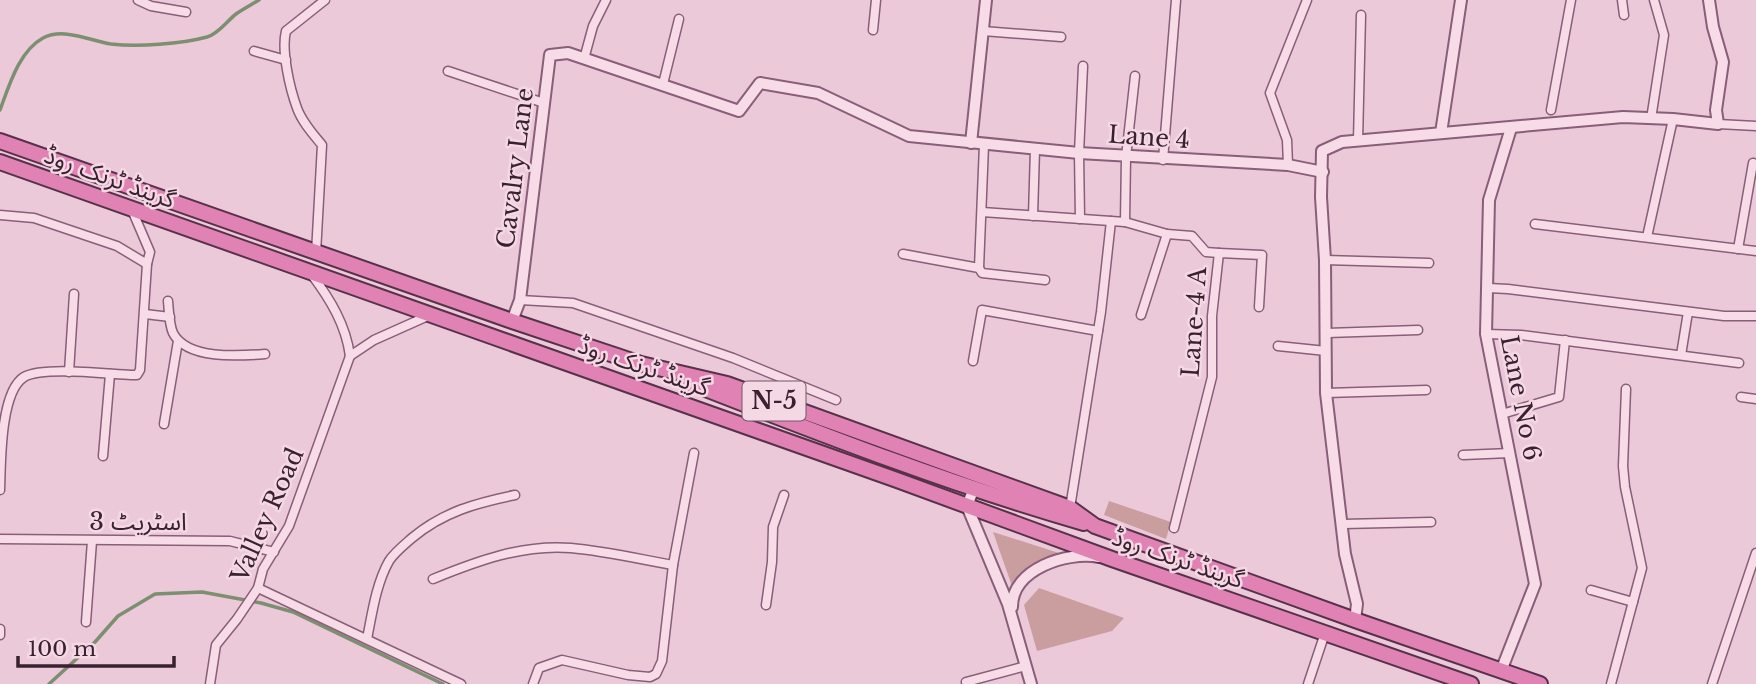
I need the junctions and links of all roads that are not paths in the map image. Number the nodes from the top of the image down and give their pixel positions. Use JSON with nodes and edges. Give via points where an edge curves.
{"nodes":[{"id":1,"x":138,"y":0,"type":"edge"},
{"id":2,"x":326,"y":0,"type":"edge"},
{"id":3,"x":606,"y":0,"type":"edge"},
{"id":4,"x":876,"y":0,"type":"edge"},
{"id":5,"x":986,"y":0,"type":"edge"},
{"id":6,"x":1176,"y":0,"type":"edge"},
{"id":7,"x":1307,"y":0,"type":"edge"},
{"id":8,"x":1461,"y":0,"type":"edge"},
{"id":9,"x":1571,"y":0,"type":"edge"},
{"id":10,"x":1622,"y":0,"type":"edge"},
{"id":11,"x":1654,"y":0,"type":"edge"},
{"id":12,"x":1709,"y":0,"type":"edge"},
{"id":13,"x":186,"y":12,"type":"dead end"},
{"id":14,"x":1361,"y":15,"type":"dead end"},
{"id":15,"x":1624,"y":15,"type":"dead end"},
{"id":16,"x":679,"y":19,"type":"dead end"},
{"id":17,"x":873,"y":30,"type":"dead end"},
{"id":18,"x":983,"y":31,"type":"junction"},
{"id":19,"x":1061,"y":37,"type":"dead end"},
{"id":20,"x":254,"y":51,"type":"dead end"},
{"id":21,"x":584,"y":59,"type":"junction"},
{"id":22,"x":286,"y":60,"type":"junction"},
{"id":23,"x":1083,"y":66,"type":"dead end"},
{"id":24,"x":448,"y":71,"type":"dead end"},
{"id":25,"x":1135,"y":76,"type":"dead end"},
{"id":26,"x":663,"y":84,"type":"junction"},
{"id":27,"x":544,"y":103,"type":"junction"},
{"id":28,"x":1551,"y":110,"type":"dead end"},
{"id":29,"x":1673,"y":119,"type":"junction"},
{"id":30,"x":1651,"y":120,"type":"junction"},
{"id":31,"x":1718,"y":124,"type":"junction"},
{"id":32,"x":1756,"y":126,"type":"edge"},
{"id":33,"x":1511,"y":128,"type":"junction"},
{"id":34,"x":1441,"y":133,"type":"junction"},
{"id":35,"x":0,"y":141,"type":"edge"},
{"id":36,"x":1358,"y":141,"type":"junction"},
{"id":37,"x":971,"y":144,"type":"junction"},
{"id":38,"x":984,"y":145,"type":"junction"},
{"id":39,"x":1035,"y":149,"type":"junction"},
{"id":40,"x":1079,"y":153,"type":"junction"},
{"id":41,"x":1126,"y":157,"type":"junction"},
{"id":42,"x":1163,"y":160,"type":"junction"},
{"id":43,"x":0,"y":162,"type":"edge"},
{"id":44,"x":1753,"y":163,"type":"dead end"},
{"id":45,"x":1288,"y":165,"type":"junction"},
{"id":46,"x":1323,"y":172,"type":"junction"},
{"id":47,"x":132,"y":210,"type":"junction"},
{"id":48,"x":982,"y":212,"type":"junction"},
{"id":49,"x":0,"y":215,"type":"edge"},
{"id":50,"x":1033,"y":216,"type":"junction"},
{"id":51,"x":1080,"y":219,"type":"junction"},
{"id":52,"x":1111,"y":221,"type":"junction"},
{"id":53,"x":1125,"y":222,"type":"junction"},
{"id":54,"x":1535,"y":224,"type":"dead end"},
{"id":55,"x":1167,"y":234,"type":"junction"},
{"id":56,"x":1647,"y":237,"type":"junction"},
{"id":57,"x":1738,"y":248,"type":"junction"},
{"id":58,"x":1756,"y":251,"type":"edge"},
{"id":59,"x":316,"y":253,"type":"junction"},
{"id":60,"x":1219,"y":253,"type":"junction"},
{"id":61,"x":903,"y":254,"type":"dead end"},
{"id":62,"x":1325,"y":260,"type":"junction"},
{"id":63,"x":1429,"y":263,"type":"dead end"},
{"id":64,"x":147,"y":264,"type":"junction"},
{"id":65,"x":979,"y":268,"type":"junction"},
{"id":66,"x":310,"y":273,"type":"junction"},
{"id":67,"x":1045,"y":280,"type":"dead end"},
{"id":68,"x":1488,"y":288,"type":"junction"},
{"id":69,"x":74,"y":294,"type":"dead end"},
{"id":70,"x":520,"y":300,"type":"junction"},
{"id":71,"x":168,"y":301,"type":"dead end"},
{"id":72,"x":1259,"y":307,"type":"dead end"},
{"id":73,"x":1688,"y":312,"type":"junction"},
{"id":74,"x":145,"y":314,"type":"junction"},
{"id":75,"x":430,"y":315,"type":"junction"},
{"id":76,"x":1141,"y":315,"type":"dead end"},
{"id":77,"x":1756,"y":316,"type":"edge"},
{"id":78,"x":170,"y":317,"type":"junction"},
{"id":79,"x":512,"y":321,"type":"junction"},
{"id":80,"x":1418,"y":330,"type":"dead end"},
{"id":81,"x":1098,"y":331,"type":"junction"},
{"id":82,"x":1326,"y":333,"type":"junction"},
{"id":83,"x":1486,"y":334,"type":"junction"},
{"id":84,"x":1564,"y":340,"type":"junction"},
{"id":85,"x":178,"y":341,"type":"junction"},
{"id":86,"x":1278,"y":346,"type":"dead end"},
{"id":87,"x":1326,"y":351,"type":"junction"},
{"id":88,"x":265,"y":354,"type":"dead end"},
{"id":89,"x":1681,"y":355,"type":"junction"},
{"id":90,"x":350,"y":356,"type":"junction"},
{"id":91,"x":973,"y":361,"type":"dead end"},
{"id":92,"x":1739,"y":363,"type":"dead end"},
{"id":93,"x":641,"y":364,"type":"junction"},
{"id":94,"x":69,"y":372,"type":"junction"},
{"id":95,"x":110,"y":374,"type":"junction"},
{"id":96,"x":1626,"y":389,"type":"dead end"},
{"id":97,"x":1426,"y":390,"type":"dead end"},
{"id":98,"x":1326,"y":393,"type":"junction"},
{"id":99,"x":1741,"y":397,"type":"dead end"},
{"id":100,"x":1756,"y":399,"type":"edge"},
{"id":101,"x":836,"y":400,"type":"dead end"},
{"id":102,"x":1502,"y":414,"type":"junction"},
{"id":103,"x":164,"y":424,"type":"dead end"},
{"id":104,"x":694,"y":453,"type":"dead end"},
{"id":105,"x":1510,"y":453,"type":"junction"},
{"id":106,"x":1463,"y":455,"type":"dead end"},
{"id":107,"x":103,"y":456,"type":"dead end"},
{"id":108,"x":974,"y":488,"type":"junction"},
{"id":109,"x":0,"y":490,"type":"edge"},
{"id":110,"x":515,"y":495,"type":"dead end"},
{"id":111,"x":784,"y":495,"type":"dead end"},
{"id":112,"x":967,"y":506,"type":"junction"},
{"id":113,"x":1070,"y":508,"type":"junction"},
{"id":114,"x":1430,"y":522,"type":"dead end"},
{"id":115,"x":1343,"y":524,"type":"junction"},
{"id":116,"x":1096,"y":526,"type":"junction"},
{"id":117,"x":1174,"y":528,"type":"dead end"},
{"id":118,"x":0,"y":539,"type":"edge"},
{"id":119,"x":92,"y":541,"type":"junction"},
{"id":120,"x":274,"y":552,"type":"junction"},
{"id":121,"x":1756,"y":553,"type":"edge"},
{"id":122,"x":1112,"y":559,"type":"junction"},
{"id":123,"x":673,"y":565,"type":"junction"},
{"id":124,"x":433,"y":579,"type":"dead end"},
{"id":125,"x":258,"y":588,"type":"junction"},
{"id":126,"x":1591,"y":590,"type":"dead end"},
{"id":127,"x":1633,"y":603,"type":"junction"},
{"id":128,"x":766,"y":605,"type":"dead end"},
{"id":129,"x":1012,"y":618,"type":"junction"},
{"id":130,"x":1355,"y":621,"type":"junction"},
{"id":131,"x":86,"y":622,"type":"dead end"},
{"id":132,"x":0,"y":629,"type":"edge"},
{"id":133,"x":1325,"y":633,"type":"junction"},
{"id":134,"x":0,"y":635,"type":"edge"},
{"id":135,"x":367,"y":639,"type":"junction"},
{"id":136,"x":1026,"y":666,"type":"junction"},
{"id":137,"x":1501,"y":671,"type":"junction"},
{"id":138,"x":966,"y":682,"type":"dead end"},
{"id":139,"x":207,"y":683,"type":"edge"},
{"id":140,"x":461,"y":684,"type":"edge"},
{"id":141,"x":533,"y":684,"type":"edge"},
{"id":142,"x":1031,"y":684,"type":"edge"},
{"id":143,"x":1308,"y":684,"type":"edge"},
{"id":144,"x":1471,"y":684,"type":"edge"},
{"id":145,"x":1541,"y":684,"type":"edge"},
{"id":146,"x":1611,"y":684,"type":"edge"},
{"id":147,"x":1712,"y":684,"type":"edge"}],
"edges":[{"from":1,"to":13,"type":"street"},
{"from":2,"to":22,"type":"street","via":[[286,31]]},
{"from":3,"to":21,"type":"street"},
{"from":4,"to":17,"type":"street"},
{"from":5,"to":18,"type":"street"},
{"from":6,"to":42,"type":"street"},
{"from":7,"to":45,"type":"street","via":[[1270,93],[1287,140]]},
{"from":8,"to":34,"type":"street"},
{"from":9,"to":28,"type":"street"},
{"from":10,"to":15,"type":"street"},
{"from":11,"to":30,"type":"street","via":[[1664,35]]},
{"from":12,"to":31,"type":"street","via":[[1723,62]]},
{"from":14,"to":36,"type":"street"},
{"from":16,"to":26,"type":"street"},
{"from":18,"to":19,"type":"street"},
{"from":18,"to":37,"type":"street"},
{"from":20,"to":22,"type":"street"},
{"from":21,"to":26,"type":"street"},
{"from":21,"to":27,"type":"street","name":"Cavalry Lane","via":[[568,53],[550,55]]},
{"from":22,"to":59,"type":"street","via":[[297,108],[322,145]]},
{"from":23,"to":40,"type":"street"},
{"from":24,"to":27,"type":"street"},
{"from":25,"to":41,"type":"street"},
{"from":26,"to":37,"type":"street","name":"Lane 4","via":[[739,111],[760,83],[818,93],[909,136]]},
{"from":27,"to":70,"type":"street","name":"Cavalry Lane"},
{"from":29,"to":30,"type":"street"},
{"from":29,"to":31,"type":"street"},
{"from":29,"to":56,"type":"street"},
{"from":30,"to":33,"type":"street","via":[[1623,117]]},
{"from":31,"to":32,"type":"street"},
{"from":33,"to":34,"type":"street"},
{"from":33,"to":68,"type":"street","name":"Lane No 6","via":[[1489,200]]},
{"from":34,"to":36,"type":"street"},
{"from":35,"to":59,"type":"highway","name":"گرینڈ ٹرنک روڈ","number":"N-5"},
{"from":36,"to":46,"type":"street","via":[[1322,151]]},
{"from":37,"to":38,"type":"street","name":"Lane 4"},
{"from":38,"to":39,"type":"street","name":"Lane 4"},
{"from":38,"to":48,"type":"street"},
{"from":39,"to":40,"type":"street","name":"Lane 4"},
{"from":39,"to":50,"type":"street"},
{"from":40,"to":41,"type":"street","name":"Lane 4"},
{"from":40,"to":51,"type":"street"},
{"from":41,"to":42,"type":"street","name":"Lane 4"},
{"from":41,"to":53,"type":"street"},
{"from":42,"to":45,"type":"street","name":"Lane 4"},
{"from":43,"to":47,"type":"highway","name":"گرینڈ ٹرنک روڈ","number":"N-5"},
{"from":44,"to":57,"type":"street"},
{"from":45,"to":46,"type":"street","name":"Lane 4"},
{"from":46,"to":62,"type":"street"},
{"from":47,"to":64,"type":"street","via":[[150,252]]},
{"from":47,"to":66,"type":"highway","name":"گرینڈ ٹرنک روڈ","number":"N-5"},
{"from":48,"to":50,"type":"street"},
{"from":48,"to":65,"type":"street"},
{"from":49,"to":64,"type":"street","via":[[34,218],[117,246]]},
{"from":50,"to":51,"type":"street"},
{"from":51,"to":52,"type":"street"},
{"from":52,"to":53,"type":"street"},
{"from":52,"to":81,"type":"street"},
{"from":53,"to":55,"type":"street"},
{"from":54,"to":56,"type":"street"},
{"from":55,"to":60,"type":"street","via":[[1192,236],[1206,252]]},
{"from":55,"to":76,"type":"street"},
{"from":56,"to":57,"type":"street"},
{"from":57,"to":58,"type":"street"},
{"from":59,"to":79,"type":"highway","name":"گرینڈ ٹرنک روڈ","number":"N-5"},
{"from":60,"to":72,"type":"street","name":"Lane-4 A","via":[[1262,255]]},
{"from":60,"to":117,"type":"street","name":"Lane-4 A","via":[[1212,377]]},
{"from":61,"to":65,"type":"street"},
{"from":62,"to":63,"type":"street"},
{"from":62,"to":82,"type":"street"},
{"from":64,"to":74,"type":"street"},
{"from":65,"to":67,"type":"street","via":[[982,274]]},
{"from":66,"to":75,"type":"highway","name":"گرینڈ ٹرنک روڈ","number":"N-5"},
{"from":66,"to":90,"type":"street","via":[[336,311]]},
{"from":68,"to":73,"type":"street"},
{"from":68,"to":83,"type":"street","name":"Lane No 6"},
{"from":69,"to":94,"type":"street"},
{"from":70,"to":79,"type":"street","name":"Cavalry Lane"},
{"from":70,"to":101,"type":"street","via":[[572,303],[733,358]]},
{"from":71,"to":78,"type":"street"},
{"from":73,"to":77,"type":"street"},
{"from":73,"to":89,"type":"street"},
{"from":74,"to":78,"type":"street"},
{"from":74,"to":95,"type":"street","via":[[141,370],[131,375]]},
{"from":75,"to":90,"type":"street"},
{"from":75,"to":112,"type":"highway","name":"گرینڈ ٹرنک روڈ","number":"N-5"},
{"from":78,"to":85,"type":"street"},
{"from":79,"to":93,"type":"highway","name":"گرینڈ ٹرنک روڈ","number":"N-5"},
{"from":80,"to":82,"type":"street"},
{"from":81,"to":91,"type":"street","via":[[982,310]]},
{"from":81,"to":113,"type":"street"},
{"from":82,"to":87,"type":"street"},
{"from":83,"to":84,"type":"street"},
{"from":83,"to":102,"type":"street","name":"Lane No 6"},
{"from":84,"to":89,"type":"street"},
{"from":84,"to":102,"type":"street","via":[[1559,397]]},
{"from":85,"to":88,"type":"street","via":[[214,355]]},
{"from":85,"to":103,"type":"street"},
{"from":86,"to":87,"type":"street"},
{"from":87,"to":98,"type":"street"},
{"from":89,"to":92,"type":"street"},
{"from":90,"to":120,"type":"street","name":"Valley Road","via":[[289,526]]},
{"from":93,"to":108,"type":"highway","name":"گرینڈ ٹرنک روڈ","number":"N-5"},
{"from":93,"to":113,"type":"highway","name":"گرینڈ ٹرنک روڈ","number":"N-5","via":[[727,384]]},
{"from":94,"to":95,"type":"street"},
{"from":94,"to":109,"type":"street","via":[[35,373],[16,384],[7,408]]},
{"from":95,"to":107,"type":"street"},
{"from":96,"to":127,"type":"street","via":[[1623,466],[1642,568]]},
{"from":97,"to":98,"type":"street"},
{"from":98,"to":115,"type":"street"},
{"from":99,"to":100,"type":"street"},
{"from":102,"to":105,"type":"street","name":"Lane No 6"},
{"from":104,"to":123,"type":"street"},
{"from":105,"to":106,"type":"street"},
{"from":105,"to":137,"type":"street","name":"Lane No 6","via":[[1535,584]]},
{"from":108,"to":112,"type":"street"},
{"from":108,"to":116,"type":"highway","name":"گرینڈ ٹرنک روڈ","number":"N-5"},
{"from":110,"to":135,"type":"street","via":[[448,514],[404,545],[389,560]]},
{"from":111,"to":128,"type":"street","via":[[773,527]]},
{"from":112,"to":122,"type":"highway","name":"گرینڈ ٹرنک روڈ","number":"N-5"},
{"from":112,"to":129,"type":"street"},
{"from":113,"to":116,"type":"highway","name":"گرینڈ ٹرنک روڈ","number":"N-5"},
{"from":114,"to":115,"type":"street"},
{"from":115,"to":130,"type":"street","via":[[1357,604]]},
{"from":116,"to":130,"type":"highway","name":"گرینڈ ٹرنک روڈ","number":"N-5"},
{"from":118,"to":119,"type":"street","name":"اسٹریٹ 3"},
{"from":119,"to":120,"type":"street","name":"اسٹریٹ 3","via":[[230,541]]},
{"from":119,"to":131,"type":"street"},
{"from":120,"to":125,"type":"street","name":"Valley Road"},
{"from":121,"to":147,"type":"street"},
{"from":122,"to":129,"type":"street","via":[[1093,556],[1041,565],[1014,591]]},
{"from":122,"to":133,"type":"highway","name":"گرینڈ ٹرنک روڈ","number":"N-5"},
{"from":123,"to":124,"type":"street","via":[[569,548],[526,550],[482,559]]},
{"from":123,"to":141,"type":"street","via":[[662,661],[656,674],[628,675],[562,660],[539,668]]},
{"from":125,"to":135,"type":"street"},
{"from":125,"to":139,"type":"street","name":"Valley Road","via":[[216,645]]},
{"from":126,"to":127,"type":"street"},
{"from":127,"to":146,"type":"street"},
{"from":129,"to":136,"type":"street"},
{"from":130,"to":137,"type":"highway","name":"گرینڈ ٹرنک روڈ","number":"N-5"},
{"from":132,"to":134,"type":"street"},
{"from":133,"to":143,"type":"street"},
{"from":133,"to":144,"type":"highway","name":"گرینڈ ٹرنک روڈ","number":"N-5"},
{"from":135,"to":140,"type":"street"},
{"from":136,"to":138,"type":"street"},
{"from":136,"to":142,"type":"street"},
{"from":137,"to":145,"type":"highway","name":"گرینڈ ٹرنک روڈ","number":"N-5"}]}
